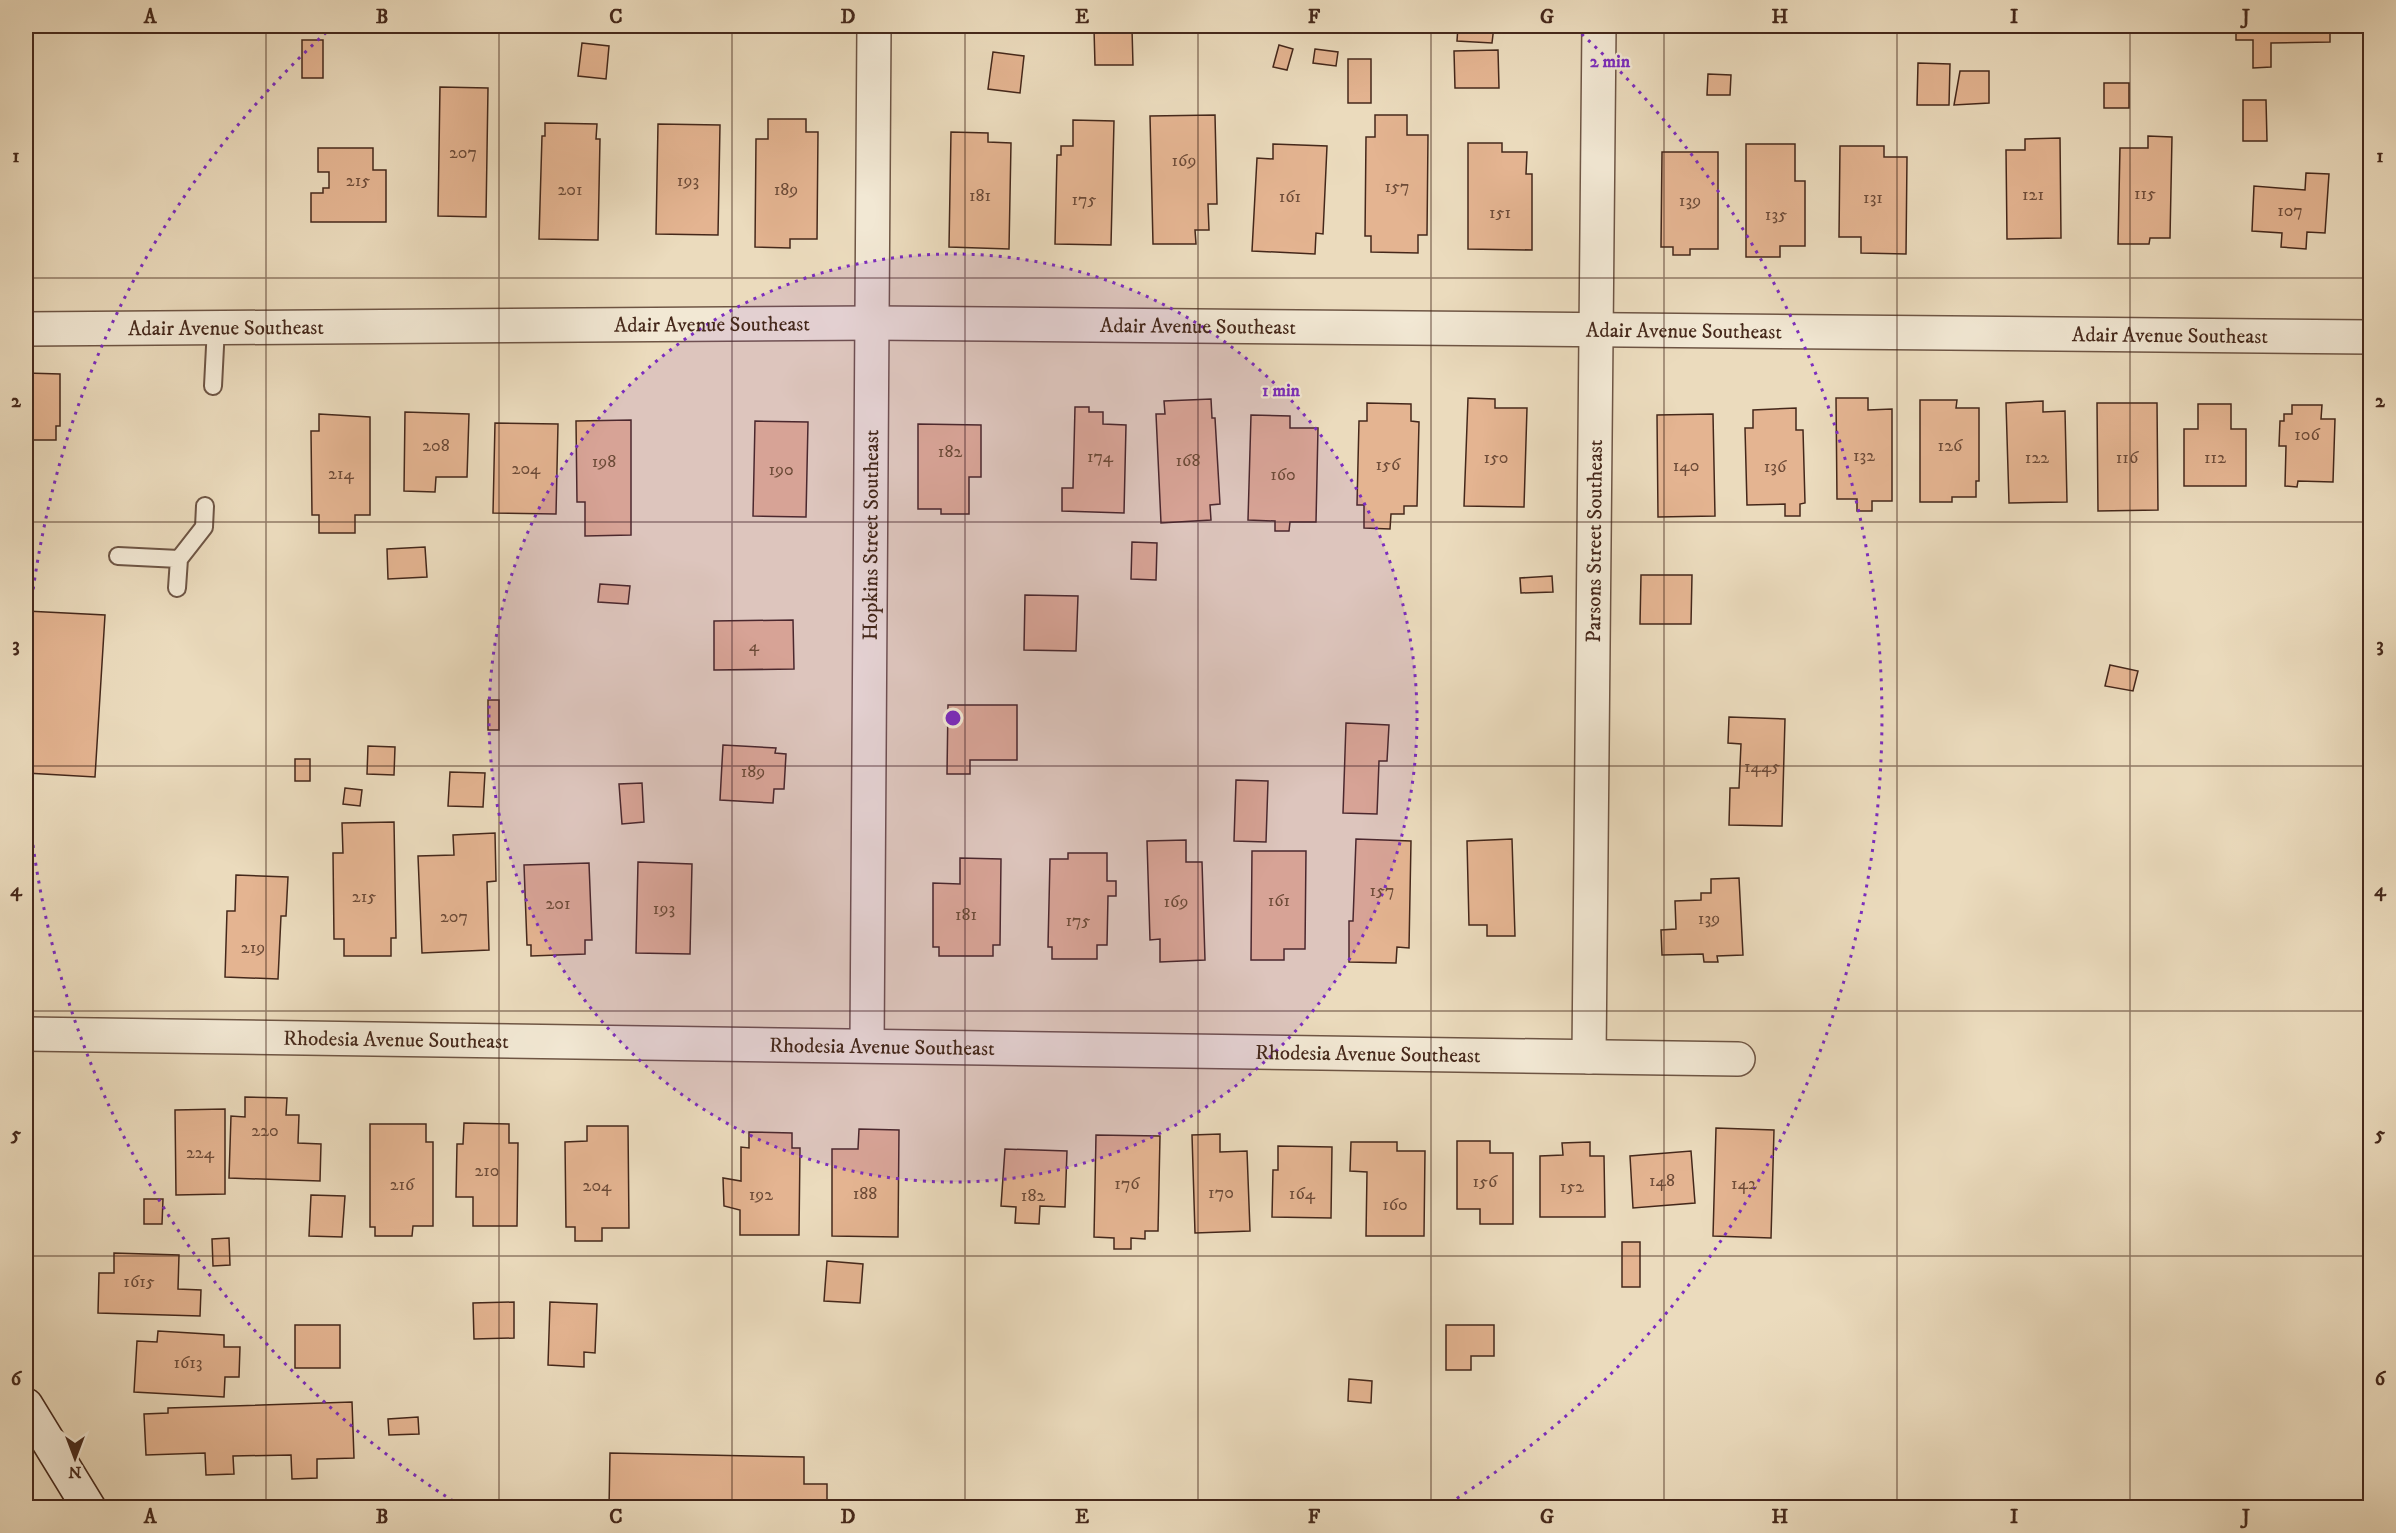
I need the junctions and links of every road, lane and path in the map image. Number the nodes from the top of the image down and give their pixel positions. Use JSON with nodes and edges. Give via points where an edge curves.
{"nodes":[{"id":1,"x":874,"y":26,"type":"edge"},
{"id":2,"x":1599,"y":26,"type":"edge"},
{"id":3,"x":873,"y":323,"type":"junction"},
{"id":4,"x":216,"y":327,"type":"junction"},
{"id":5,"x":26,"y":328,"type":"edge"},
{"id":6,"x":1596,"y":330,"type":"junction"},
{"id":7,"x":2370,"y":337,"type":"edge"},
{"id":8,"x":213,"y":386,"type":"dead end"},
{"id":9,"x":205,"y":506,"type":"dead end"},
{"id":10,"x":118,"y":556,"type":"dead end"},
{"id":11,"x":179,"y":559,"type":"junction"},
{"id":12,"x":177,"y":588,"type":"dead end"},
{"id":13,"x":26,"y":1034,"type":"edge"},
{"id":14,"x":867,"y":1045,"type":"junction"},
{"id":15,"x":1589,"y":1058,"type":"junction"},
{"id":16,"x":1738,"y":1059,"type":"dead end"},
{"id":17,"x":26,"y":1405,"type":"edge"},
{"id":18,"x":89,"y":1508,"type":"edge"}],
"edges":[{"from":1,"to":3,"type":"street","name":"Hopkins Street Southeast"},
{"from":2,"to":6,"type":"street","name":"Parsons Street Southeast"},
{"from":3,"to":4,"type":"street","name":"Adair Avenue Southeast"},
{"from":3,"to":6,"type":"street","name":"Adair Avenue Southeast"},
{"from":3,"to":14,"type":"street","name":"Hopkins Street Southeast"},
{"from":4,"to":5,"type":"street","name":"Adair Avenue Southeast"},
{"from":4,"to":8,"type":"lane"},
{"from":6,"to":7,"type":"street","name":"Adair Avenue Southeast"},
{"from":6,"to":15,"type":"street","name":"Parsons Street Southeast"},
{"from":9,"to":11,"type":"lane","via":[[204,527]]},
{"from":10,"to":11,"type":"lane"},
{"from":11,"to":12,"type":"lane"},
{"from":13,"to":14,"type":"street","name":"Rhodesia Avenue Southeast"},
{"from":14,"to":15,"type":"street","name":"Rhodesia Avenue Southeast"},
{"from":15,"to":16,"type":"street","name":"Rhodesia Avenue Southeast"},
{"from":17,"to":18,"type":"street"}]}
